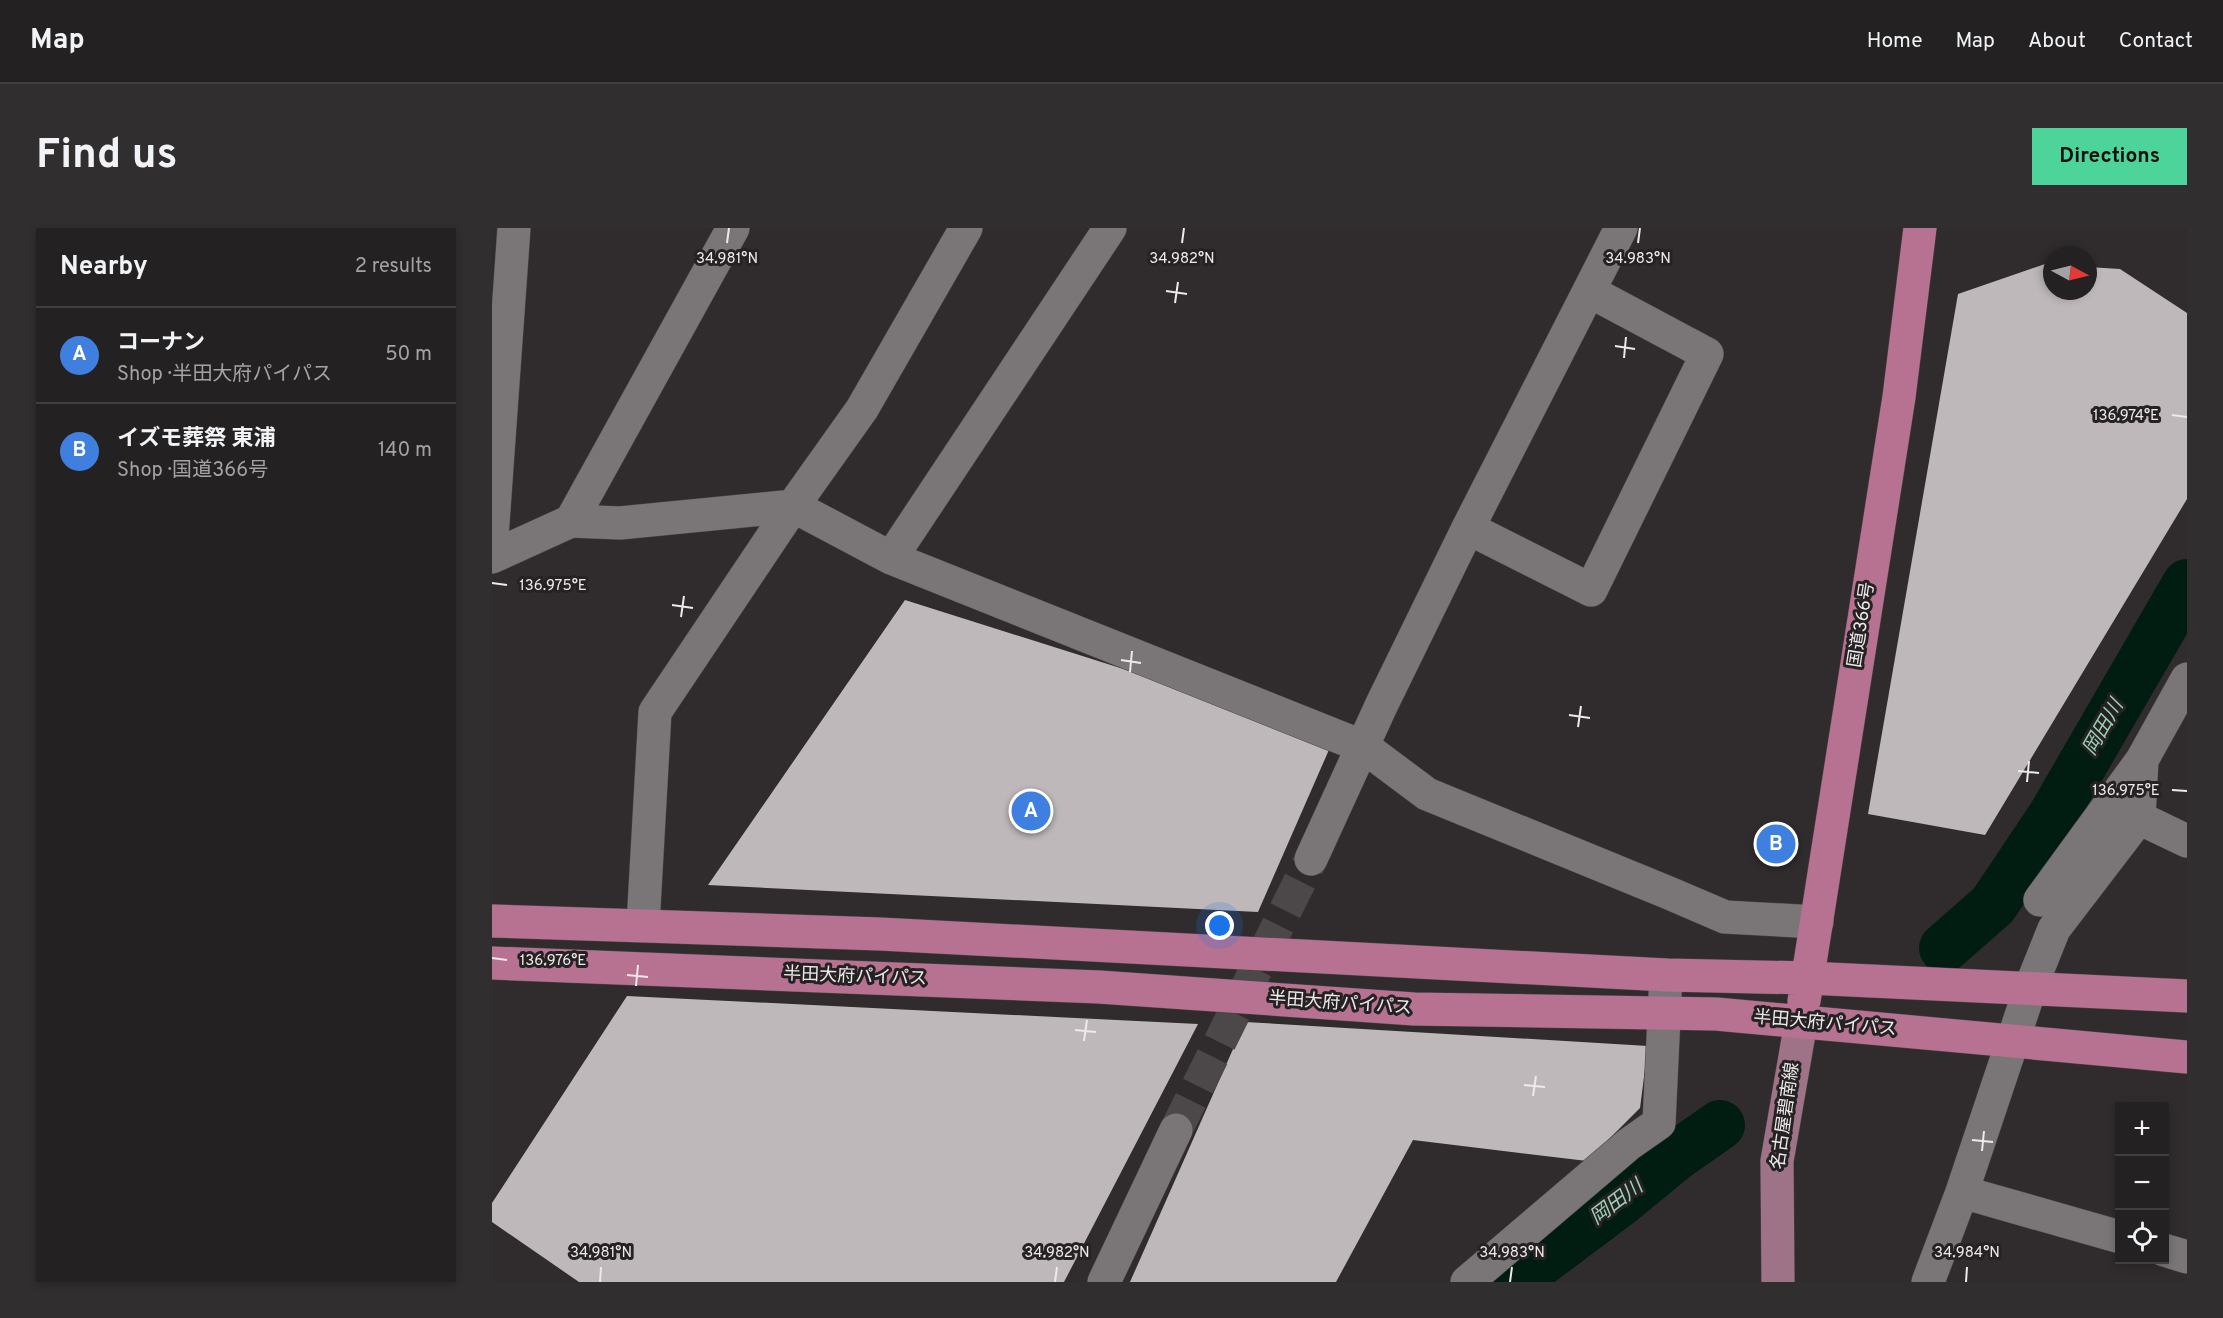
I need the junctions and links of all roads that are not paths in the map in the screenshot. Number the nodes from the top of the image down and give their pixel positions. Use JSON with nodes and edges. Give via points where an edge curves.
{"nodes":[{"id":1,"x":514,"y":228,"type":"edge"},
{"id":2,"x":733,"y":228,"type":"edge"},
{"id":3,"x":966,"y":228,"type":"edge"},
{"id":4,"x":1110,"y":228,"type":"edge"},
{"id":5,"x":1621,"y":228,"type":"edge"},
{"id":6,"x":1920,"y":228,"type":"edge"},
{"id":7,"x":1589,"y":291,"type":"junction"},
{"id":8,"x":793,"y":506,"type":"junction"},
{"id":9,"x":571,"y":521,"type":"junction"},
{"id":10,"x":1468,"y":528,"type":"junction"},
{"id":11,"x":492,"y":537,"type":"edge"},
{"id":12,"x":492,"y":556,"type":"edge"},
{"id":13,"x":891,"y":558,"type":"junction"},
{"id":14,"x":2187,"y":679,"type":"edge"},
{"id":15,"x":1364,"y":747,"type":"junction"},
{"id":16,"x":2142,"y":760,"type":"junction"},
{"id":17,"x":2139,"y":819,"type":"junction"},
{"id":18,"x":2187,"y":842,"type":"edge"},
{"id":19,"x":1311,"y":859,"type":"tunnel mouth"},
{"id":20,"x":2040,"y":900,"type":"dead end"},
{"id":21,"x":492,"y":921,"type":"edge"},
{"id":22,"x":1817,"y":922,"type":"junction"},
{"id":23,"x":642,"y":925,"type":"junction"},
{"id":24,"x":492,"y":963,"type":"edge"},
{"id":25,"x":1666,"y":975,"type":"junction"},
{"id":26,"x":1808,"y":978,"type":"junction"},
{"id":27,"x":2030,"y":989,"type":"junction"},
{"id":28,"x":2187,"y":996,"type":"edge"},
{"id":29,"x":1665,"y":1014,"type":"junction"},
{"id":30,"x":1801,"y":1022,"type":"junction"},
{"id":31,"x":2012,"y":1041,"type":"junction"},
{"id":32,"x":2187,"y":1057,"type":"edge"},
{"id":33,"x":1176,"y":1130,"type":"tunnel mouth"},
{"id":34,"x":1962,"y":1192,"type":"junction"},
{"id":35,"x":2115,"y":1236,"type":"edge"},
{"id":36,"x":2169,"y":1252,"type":"edge"},
{"id":37,"x":2187,"y":1257,"type":"edge"},
{"id":38,"x":1104,"y":1282,"type":"edge"},
{"id":39,"x":1467,"y":1282,"type":"edge"},
{"id":40,"x":1778,"y":1282,"type":"edge"},
{"id":41,"x":1928,"y":1282,"type":"edge"}],
"edges":[{"from":1,"to":11,"type":"street"},
{"from":2,"to":9,"type":"street"},
{"from":3,"to":8,"type":"street","via":[[862,409]]},
{"from":4,"to":13,"type":"street"},
{"from":5,"to":7,"type":"street"},
{"from":6,"to":22,"type":"highway","name":"国道366号","via":[[1899,397]]},
{"from":7,"to":10,"type":"street"},
{"from":7,"to":10,"type":"street","via":[[1707,354],[1591,590]]},
{"from":8,"to":9,"type":"street","via":[[620,522]]},
{"from":8,"to":13,"type":"street"},
{"from":8,"to":23,"type":"street","via":[[655,712]]},
{"from":9,"to":12,"type":"street"},
{"from":10,"to":15,"type":"street"},
{"from":13,"to":15,"type":"street"},
{"from":14,"to":16,"type":"street"},
{"from":15,"to":19,"type":"street"},
{"from":15,"to":22,"type":"street","via":[[1427,794],[1725,917]]},
{"from":16,"to":17,"type":"street"},
{"from":16,"to":20,"type":"street"},
{"from":17,"to":18,"type":"street"},
{"from":17,"to":27,"type":"street","via":[[2054,929]]},
{"from":21,"to":23,"type":"highway"},
{"from":22,"to":26,"type":"highway","name":"国道366号"},
{"from":23,"to":25,"type":"highway"},
{"from":24,"to":29,"type":"highway","name":"半田大府パイパス","via":[[1099,987],[1414,1009]]},
{"from":25,"to":26,"type":"highway"},
{"from":25,"to":29,"type":"street"},
{"from":26,"to":27,"type":"highway"},
{"from":26,"to":30,"type":"highway","name":"国道366号"},
{"from":27,"to":28,"type":"highway"},
{"from":27,"to":31,"type":"street"},
{"from":29,"to":30,"type":"highway","name":"半田大府パイパス"},
{"from":29,"to":39,"type":"street","via":[[1659,1123]]},
{"from":30,"to":31,"type":"highway","name":"半田大府パイパス"},
{"from":30,"to":40,"type":"main road","name":"名古屋碧南線","via":[[1777,1161]]},
{"from":31,"to":32,"type":"highway","name":"半田大府パイパス"},
{"from":31,"to":34,"type":"street"},
{"from":33,"to":38,"type":"street"},
{"from":34,"to":35,"type":"street"},
{"from":34,"to":41,"type":"street"},
{"from":36,"to":37,"type":"street"}]}
